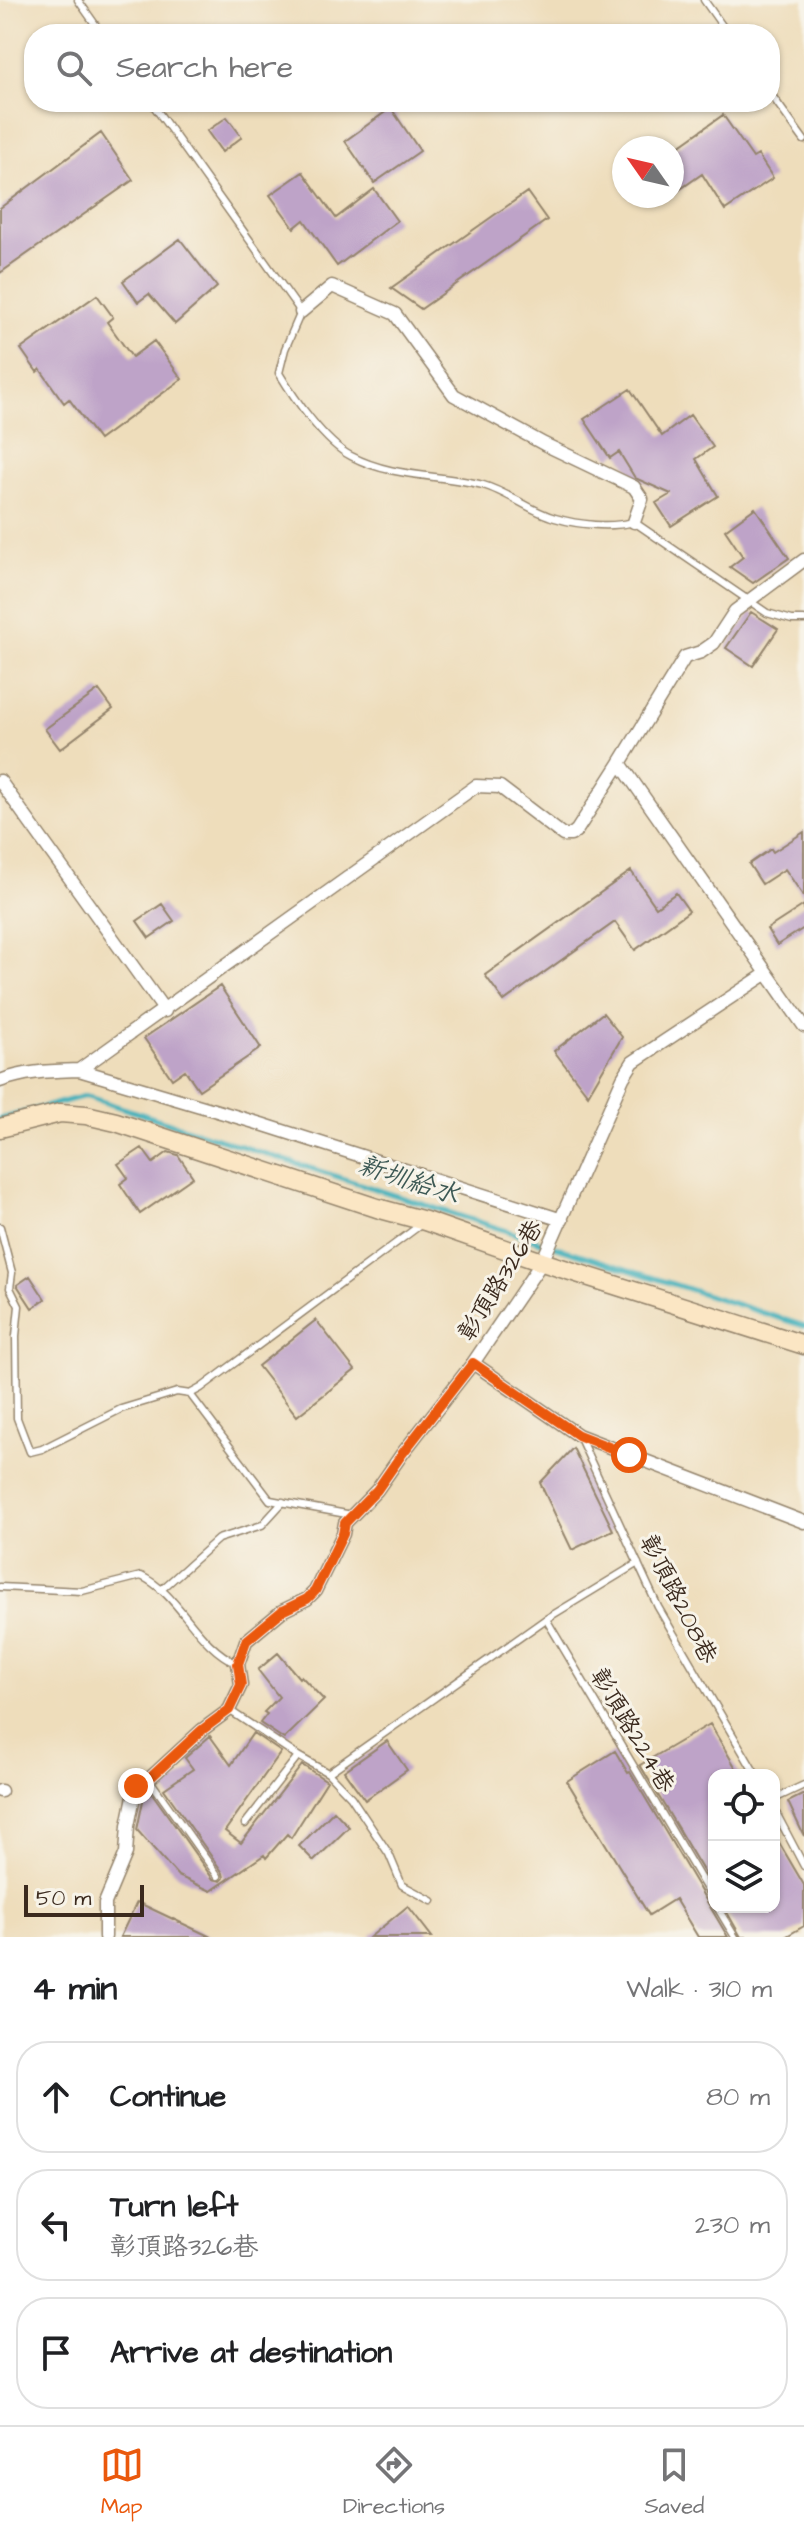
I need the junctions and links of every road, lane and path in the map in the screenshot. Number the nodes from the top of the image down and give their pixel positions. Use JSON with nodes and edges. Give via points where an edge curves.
{"nodes":[{"id":1,"x":78,"y":0,"type":"edge"},
{"id":2,"x":704,"y":0,"type":"edge"},
{"id":3,"x":95,"y":24,"type":"edge"},
{"id":4,"x":721,"y":24,"type":"edge"},
{"id":5,"x":780,"y":107,"type":"edge"},
{"id":6,"x":158,"y":112,"type":"edge"},
{"id":7,"x":804,"y":140,"type":"edge"},
{"id":8,"x":301,"y":312,"type":"junction"},
{"id":9,"x":634,"y":522,"type":"junction"},
{"id":10,"x":804,"y":560,"type":"edge"},
{"id":11,"x":748,"y":602,"type":"junction"},
{"id":12,"x":804,"y":620,"type":"edge"},
{"id":13,"x":620,"y":763,"type":"junction"},
{"id":14,"x":0,"y":781,"type":"edge"},
{"id":15,"x":766,"y":974,"type":"junction"},
{"id":16,"x":165,"y":1011,"type":"junction"},
{"id":17,"x":804,"y":1026,"type":"edge"},
{"id":18,"x":79,"y":1070,"type":"junction"},
{"id":19,"x":0,"y":1081,"type":"edge"},
{"id":20,"x":0,"y":1128,"type":"edge"},
{"id":21,"x":562,"y":1220,"type":"junction"},
{"id":22,"x":425,"y":1221,"type":"junction"},
{"id":23,"x":0,"y":1227,"type":"edge"},
{"id":24,"x":544,"y":1258,"type":"junction"},
{"id":25,"x":804,"y":1345,"type":"edge"},
{"id":26,"x":473,"y":1363,"type":"junction"},
{"id":27,"x":190,"y":1394,"type":"junction"},
{"id":28,"x":578,"y":1435,"type":"junction"},
{"id":29,"x":283,"y":1502,"type":"junction"},
{"id":30,"x":352,"y":1515,"type":"junction"},
{"id":31,"x":804,"y":1522,"type":"edge"},
{"id":32,"x":638,"y":1563,"type":"junction"},
{"id":33,"x":0,"y":1587,"type":"edge"},
{"id":34,"x":161,"y":1590,"type":"junction"},
{"id":35,"x":546,"y":1619,"type":"junction"},
{"id":36,"x":238,"y":1664,"type":"junction"},
{"id":37,"x":229,"y":1710,"type":"junction"},
{"id":38,"x":298,"y":1756,"type":"junction"},
{"id":39,"x":752,"y":1769,"type":"edge"},
{"id":40,"x":328,"y":1773,"type":"junction"},
{"id":41,"x":149,"y":1779,"type":"junction"},
{"id":42,"x":804,"y":1785,"type":"edge"},
{"id":43,"x":780,"y":1796,"type":"edge"},
{"id":44,"x":780,"y":1820,"type":"edge"},
{"id":45,"x":245,"y":1824,"type":"dead end"},
{"id":46,"x":804,"y":1866,"type":"edge"},
{"id":47,"x":218,"y":1876,"type":"dead end"},
{"id":48,"x":708,"y":1891,"type":"edge"},
{"id":49,"x":432,"y":1901,"type":"dead end"},
{"id":50,"x":721,"y":1913,"type":"edge"},
{"id":51,"x":105,"y":1937,"type":"edge"},
{"id":52,"x":735,"y":1937,"type":"edge"}],
"edges":[{"from":1,"to":3,"type":"lane"},
{"from":2,"to":4,"type":"lane"},
{"from":5,"to":7,"type":"lane"},
{"from":6,"to":8,"type":"lane"},
{"from":8,"to":9,"type":"street","via":[[332,286],[395,314],[454,395],[634,487],[642,499]]},
{"from":8,"to":9,"type":"lane","via":[[279,373],[295,399],[350,456],[396,472],[483,485],[554,518],[619,526]]},
{"from":9,"to":11,"type":"lane"},
{"from":10,"to":11,"type":"street"},
{"from":11,"to":12,"type":"lane","via":[[767,613]]},
{"from":11,"to":13,"type":"street","via":[[735,611],[714,643],[685,657]]},
{"from":13,"to":15,"type":"street"},
{"from":13,"to":16,"type":"street","via":[[571,835],[563,835],[500,787],[476,786]]},
{"from":14,"to":16,"type":"street"},
{"from":15,"to":17,"type":"street"},
{"from":15,"to":21,"type":"street","name":"彰頂路326巷","via":[[633,1062]]},
{"from":16,"to":18,"type":"street"},
{"from":18,"to":19,"type":"street"},
{"from":18,"to":21,"type":"street"},
{"from":20,"to":22,"type":"street","via":[[60,1113],[86,1115]]},
{"from":21,"to":24,"type":"street","name":"彰頂路326巷"},
{"from":22,"to":24,"type":"street"},
{"from":22,"to":27,"type":"lane"},
{"from":23,"to":27,"type":"lane","via":[[12,1273],[10,1288],[19,1306],[17,1418],[30,1452],[121,1409],[177,1392]]},
{"from":24,"to":25,"type":"street"},
{"from":24,"to":26,"type":"street","name":"彰頂路326巷"},
{"from":26,"to":28,"type":"street"},
{"from":26,"to":30,"type":"street","name":"彰頂路326巷"},
{"from":27,"to":29,"type":"lane","via":[[270,1500]]},
{"from":28,"to":31,"type":"street"},
{"from":28,"to":32,"type":"lane","name":"彰頂路208巷"},
{"from":29,"to":30,"type":"lane"},
{"from":29,"to":34,"type":"lane","via":[[262,1525],[218,1539]]},
{"from":30,"to":36,"type":"street","name":"彰頂路326巷","via":[[315,1591],[246,1641]]},
{"from":32,"to":35,"type":"lane"},
{"from":32,"to":39,"type":"lane","name":"彰頂路208巷"},
{"from":33,"to":34,"type":"lane","via":[[82,1591],[141,1576]]},
{"from":34,"to":36,"type":"lane","via":[[215,1651]]},
{"from":35,"to":40,"type":"lane"},
{"from":35,"to":48,"type":"lane","name":"彰頂路224巷"},
{"from":36,"to":37,"type":"street","name":"彰頂路326巷","via":[[241,1685]]},
{"from":37,"to":38,"type":"lane"},
{"from":37,"to":41,"type":"street"},
{"from":38,"to":40,"type":"lane"},
{"from":38,"to":45,"type":"lane"},
{"from":40,"to":49,"type":"lane","via":[[389,1854],[402,1885]]},
{"from":41,"to":47,"type":"lane"},
{"from":41,"to":51,"type":"street","via":[[136,1786],[126,1853],[105,1903]]},
{"from":42,"to":43,"type":"lane"},
{"from":44,"to":46,"type":"lane"},
{"from":50,"to":52,"type":"lane"}]}
